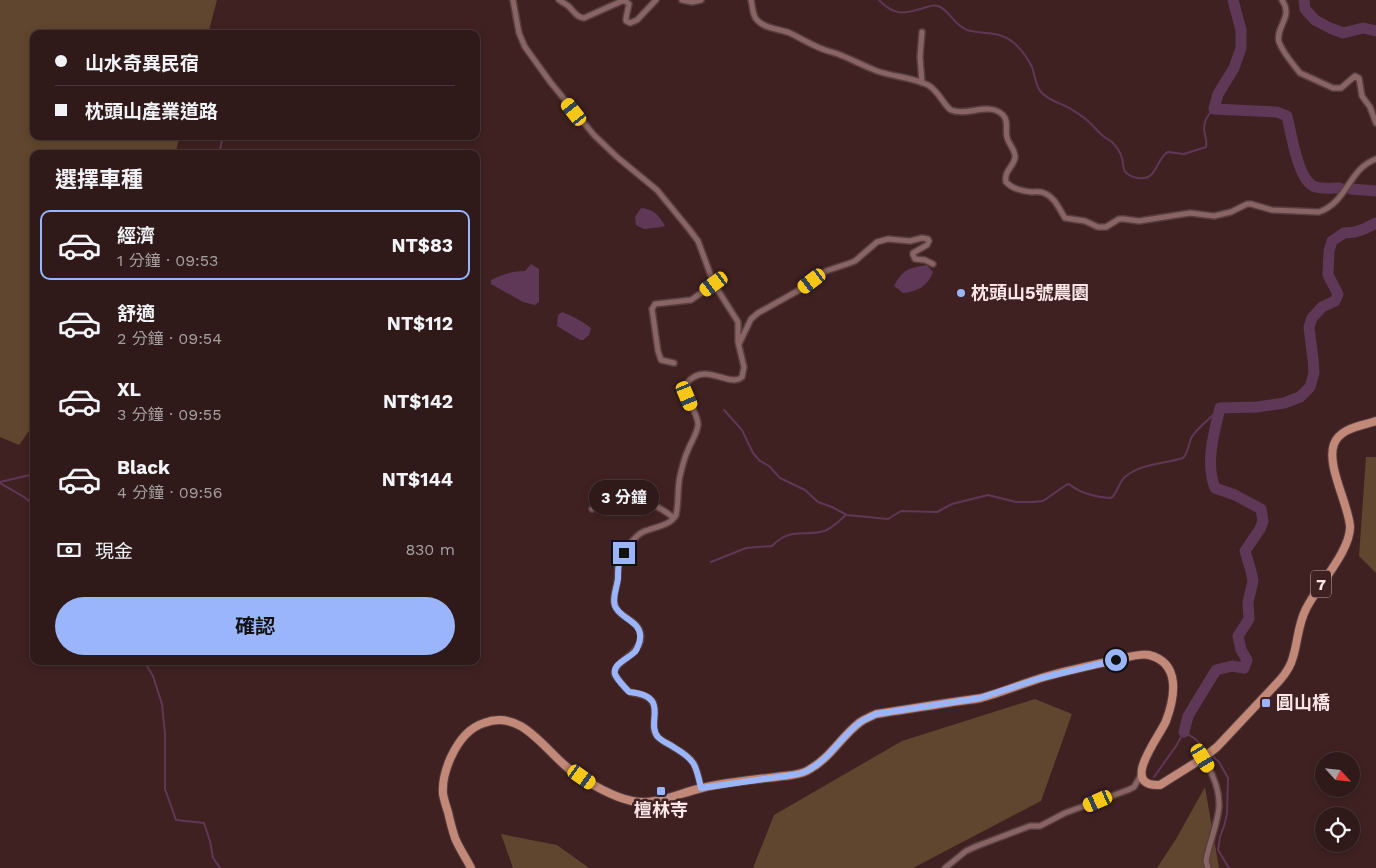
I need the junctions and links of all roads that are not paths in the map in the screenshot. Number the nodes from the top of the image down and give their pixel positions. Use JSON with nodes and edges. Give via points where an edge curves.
{"nodes":[{"id":1,"x":512,"y":0,"type":"edge"},
{"id":2,"x":559,"y":0,"type":"edge"},
{"id":3,"x":656,"y":0,"type":"edge"},
{"id":4,"x":682,"y":0,"type":"edge"},
{"id":5,"x":701,"y":0,"type":"edge"},
{"id":6,"x":752,"y":0,"type":"edge"},
{"id":7,"x":1282,"y":0,"type":"edge"},
{"id":8,"x":567,"y":3,"type":"edge"},
{"id":9,"x":922,"y":32,"type":"dead end"},
{"id":10,"x":922,"y":83,"type":"junction"},
{"id":11,"x":1376,"y":123,"type":"edge"},
{"id":12,"x":1376,"y":159,"type":"edge"},
{"id":13,"x":933,"y":264,"type":"dead end"},
{"id":14,"x":714,"y":284,"type":"junction"},
{"id":15,"x":738,"y":344,"type":"junction"},
{"id":16,"x":674,"y":363,"type":"dead end"},
{"id":17,"x":1376,"y":421,"type":"edge"},
{"id":18,"x":592,"y":509,"type":"dead end"},
{"id":19,"x":674,"y":518,"type":"junction"},
{"id":20,"x":1205,"y":757,"type":"junction"},
{"id":21,"x":1141,"y":775,"type":"junction"},
{"id":22,"x":701,"y":788,"type":"junction"},
{"id":23,"x":471,"y":868,"type":"edge"},
{"id":24,"x":945,"y":868,"type":"edge"},
{"id":25,"x":1208,"y":868,"type":"edge"}],
"edges":[{"from":1,"to":14,"type":"street","via":[[525,47],[594,135],[657,190],[689,229],[698,241]]},
{"from":2,"to":8,"type":"street"},
{"from":3,"to":8,"type":"street","via":[[630,24],[626,21],[629,4],[625,1],[584,18],[578,17]]},
{"from":4,"to":5,"type":"street"},
{"from":6,"to":10,"type":"street","via":[[754,16],[763,25],[785,31],[877,71]]},
{"from":7,"to":11,"type":"street","via":[[1286,12],[1279,42],[1296,68],[1333,88],[1341,88],[1355,76],[1358,78],[1362,96]]},
{"from":9,"to":10,"type":"street"},
{"from":10,"to":12,"type":"street","via":[[935,90],[950,109],[986,109],[1003,115],[1006,135],[1015,157],[1006,172],[1006,182],[1025,191],[1046,193],[1065,218],[1098,227],[1106,227],[1119,219],[1139,221],[1190,213],[1214,216],[1247,204],[1272,210],[1319,212],[1340,198],[1362,167]]},
{"from":13,"to":15,"type":"street","via":[[913,256],[927,245],[928,239],[882,239],[854,261],[826,271],[758,313],[751,319]]},
{"from":14,"to":15,"type":"street","via":[[736,317]]},
{"from":14,"to":16,"type":"street","via":[[691,300],[655,304],[652,309],[661,360]]},
{"from":15,"to":19,"type":"street","via":[[744,367],[739,380],[708,373],[695,376],[687,384],[687,396],[698,427],[679,478],[678,510]]},
{"from":17,"to":20,"type":"main road","number":"7","via":[[1346,431],[1335,443],[1332,452],[1334,466],[1350,525],[1349,537],[1305,611],[1288,670]]},
{"from":18,"to":19,"type":"street","via":[[609,504],[647,504]]},
{"from":19,"to":22,"type":"street","via":[[642,532],[618,562],[615,606],[637,626],[640,638],[634,653],[614,669],[629,692],[646,695],[652,701],[657,736],[694,762]]},
{"from":20,"to":21,"type":"main road","number":"7","via":[[1160,785],[1145,781]]},
{"from":20,"to":25,"type":"street","via":[[1220,804],[1206,860]]},
{"from":21,"to":22,"type":"main road","via":[[1142,766],[1166,722],[1174,681],[1166,664],[1146,654],[1041,678],[980,698],[876,714],[857,724],[823,759],[803,773]]},
{"from":21,"to":24,"type":"street","via":[[1134,787],[1128,790],[1065,813],[1040,826],[1030,826],[977,846]]},
{"from":22,"to":23,"type":"main road","via":[[644,803],[631,801],[596,787],[516,723],[494,720],[475,726],[467,732],[452,756],[445,773],[443,793],[456,839]]}]}
